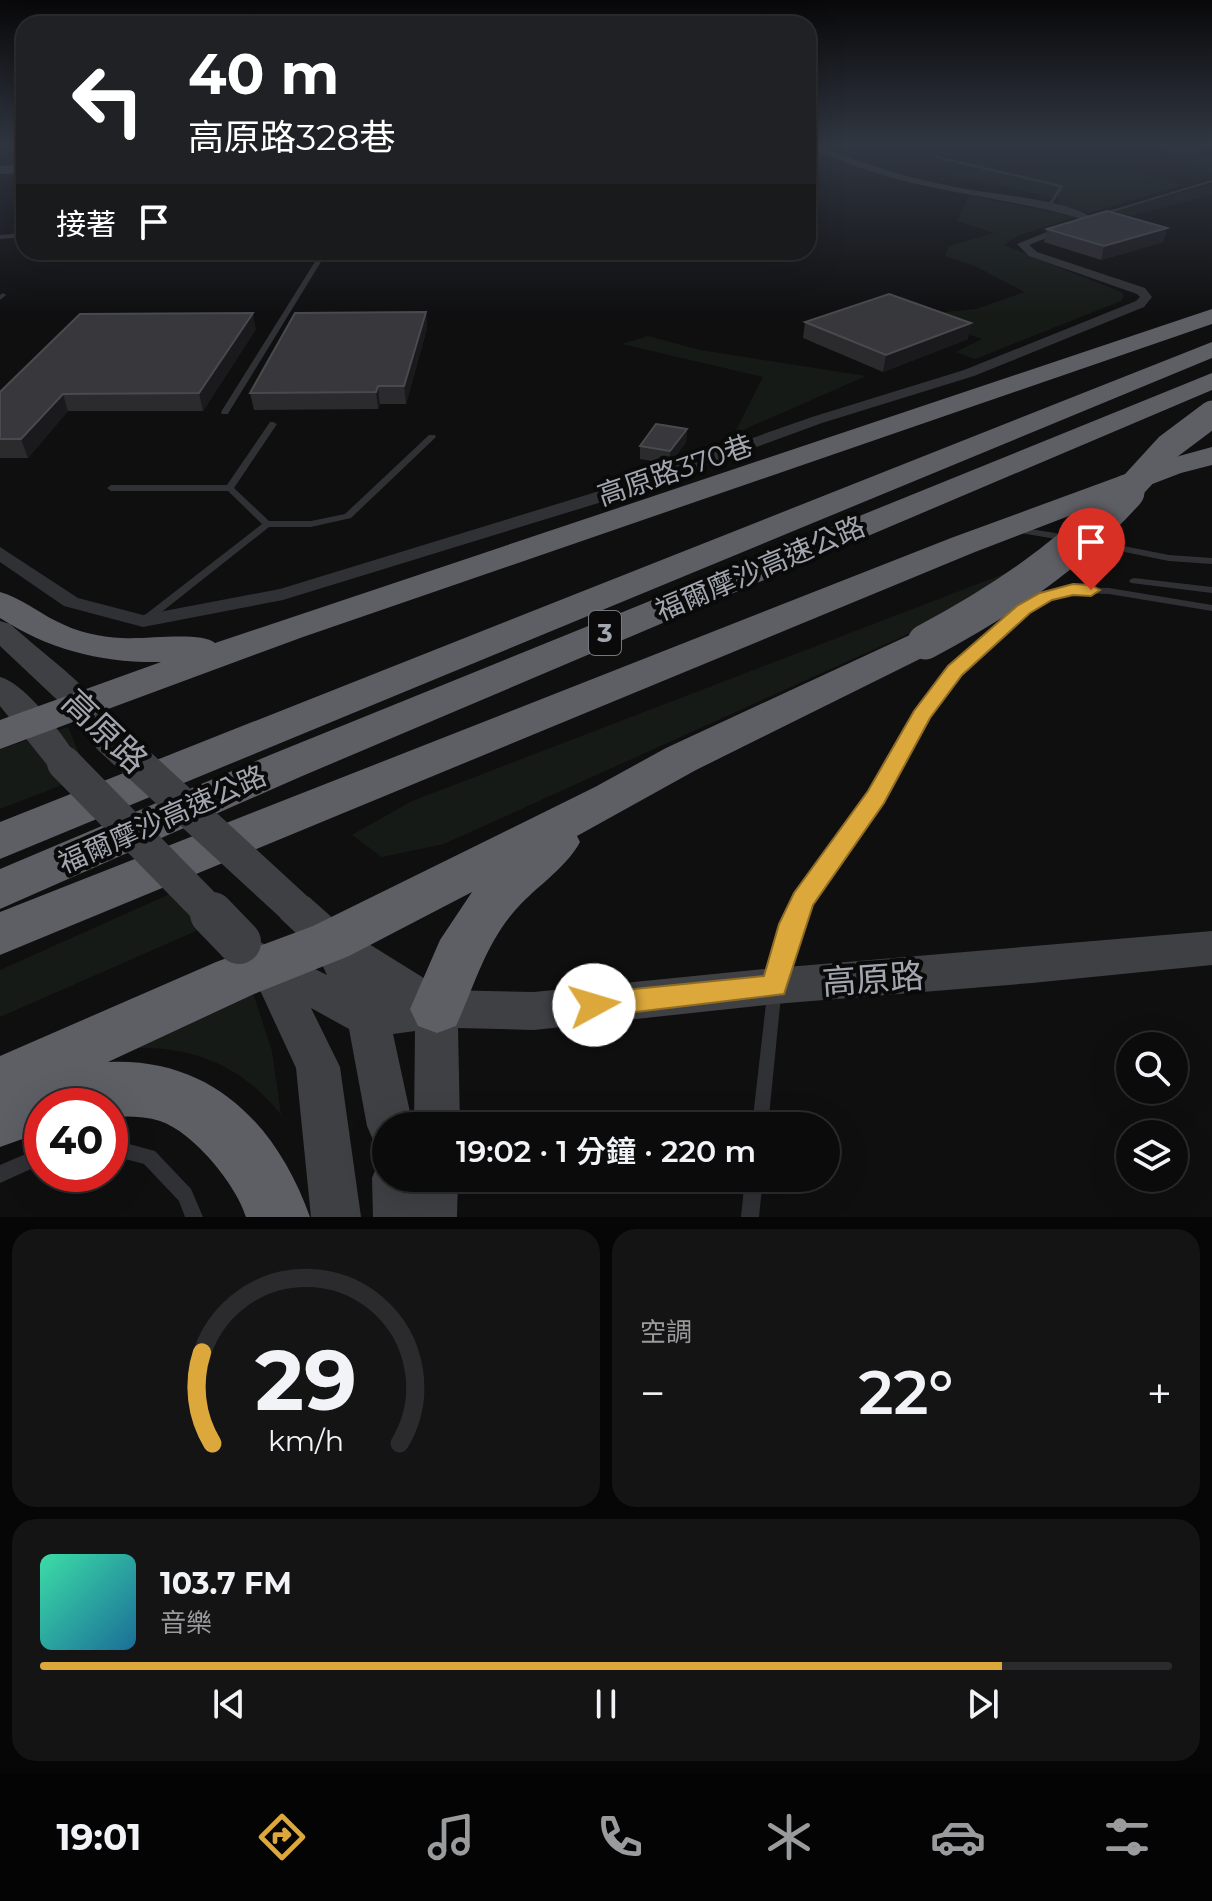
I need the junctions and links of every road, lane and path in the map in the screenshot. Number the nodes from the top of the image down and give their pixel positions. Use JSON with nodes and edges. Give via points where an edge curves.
{"nodes":[{"id":1,"x":1019,"y":202,"type":"edge"},
{"id":2,"x":1052,"y":202,"type":"edge"},
{"id":3,"x":1142,"y":202,"type":"edge"},
{"id":4,"x":1049,"y":207,"type":"junction"},
{"id":5,"x":1088,"y":218,"type":"junction"},
{"id":6,"x":319,"y":260,"type":"edge"},
{"id":7,"x":1211,"y":329,"type":"edge"},
{"id":8,"x":1212,"y":381,"type":"edge"},
{"id":9,"x":225,"y":412,"type":"dead end"},
{"id":10,"x":1212,"y":414,"type":"edge"},
{"id":11,"x":273,"y":424,"type":"dead end"},
{"id":12,"x":432,"y":437,"type":"dead end"},
{"id":13,"x":1212,"y":441,"type":"edge"},
{"id":14,"x":1212,"y":456,"type":"edge"},
{"id":15,"x":111,"y":488,"type":"dead end"},
{"id":16,"x":230,"y":488,"type":"junction"},
{"id":17,"x":1077,"y":510,"type":"junction"},
{"id":18,"x":267,"y":524,"type":"junction"},
{"id":19,"x":1007,"y":529,"type":"junction"},
{"id":20,"x":1092,"y":543,"type":"junction"},
{"id":21,"x":0,"y":553,"type":"edge"},
{"id":22,"x":1212,"y":561,"type":"edge"},
{"id":23,"x":1134,"y":581,"type":"dead end"},
{"id":24,"x":1212,"y":590,"type":"edge"},
{"id":25,"x":0,"y":603,"type":"edge"},
{"id":26,"x":1212,"y":608,"type":"edge"},
{"id":27,"x":143,"y":621,"type":"junction"},
{"id":28,"x":290,"y":629,"type":"junction"},
{"id":29,"x":0,"y":630,"type":"edge"},
{"id":30,"x":0,"y":687,"type":"edge"},
{"id":31,"x":81,"y":705,"type":"junction"},
{"id":32,"x":17,"y":729,"type":"edge"},
{"id":33,"x":611,"y":799,"type":"junction"},
{"id":34,"x":0,"y":841,"type":"edge"},
{"id":35,"x":0,"y":890,"type":"edge"},
{"id":36,"x":313,"y":925,"type":"junction"},
{"id":37,"x":0,"y":934,"type":"edge"},
{"id":38,"x":1212,"y":948,"type":"edge"},
{"id":39,"x":254,"y":954,"type":"junction"},
{"id":40,"x":775,"y":986,"type":"junction"},
{"id":41,"x":437,"y":1009,"type":"junction"},
{"id":42,"x":368,"y":1018,"type":"junction"},
{"id":43,"x":0,"y":1084,"type":"edge"},
{"id":44,"x":387,"y":1112,"type":"edge"},
{"id":45,"x":437,"y":1112,"type":"edge"},
{"id":46,"x":762,"y":1112,"type":"edge"},
{"id":47,"x":0,"y":1118,"type":"edge"},
{"id":48,"x":128,"y":1152,"type":"edge"},
{"id":49,"x":24,"y":1163,"type":"edge"},
{"id":50,"x":0,"y":1174,"type":"edge"},
{"id":51,"x":397,"y":1192,"type":"edge"},
{"id":52,"x":433,"y":1192,"type":"edge"},
{"id":53,"x":753,"y":1192,"type":"edge"},
{"id":54,"x":194,"y":1217,"type":"edge"},
{"id":55,"x":278,"y":1217,"type":"edge"},
{"id":56,"x":336,"y":1217,"type":"edge"},
{"id":57,"x":398,"y":1217,"type":"edge"},
{"id":58,"x":432,"y":1217,"type":"edge"},
{"id":59,"x":750,"y":1217,"type":"edge"}],
"edges":[{"from":1,"to":4,"type":"street"},
{"from":2,"to":4,"type":"lane"},
{"from":3,"to":5,"type":"lane"},
{"from":4,"to":5,"type":"street"},
{"from":5,"to":27,"type":"street","name":"高原路370巷","via":[[1022,244],[1033,254],[1141,291],[1146,297],[1140,304],[969,373],[817,420],[625,489],[283,594]]},
{"from":6,"to":9,"type":"lane"},
{"from":7,"to":28,"type":"highway"},
{"from":7,"to":34,"type":"highway","name":"福爾摩沙高速公路","number":"3","via":[[1119,388]]},
{"from":8,"to":35,"type":"highway","name":"福爾摩沙高速公路","number":"3","via":[[300,759]]},
{"from":10,"to":33,"type":"highway","bridge":true,"via":[[1179,435],[1105,516],[1005,598]]},
{"from":11,"to":16,"type":"lane"},
{"from":12,"to":18,"type":"lane","via":[[348,516],[311,524]]},
{"from":13,"to":17,"type":"highway"},
{"from":14,"to":17,"type":"highway","via":[[1171,467]]},
{"from":15,"to":16,"type":"lane"},
{"from":16,"to":18,"type":"lane"},
{"from":17,"to":19,"type":"highway"},
{"from":17,"to":20,"type":"lane"},
{"from":18,"to":27,"type":"lane"},
{"from":19,"to":20,"type":"lane"},
{"from":19,"to":37,"type":"highway"},
{"from":20,"to":22,"type":"lane"},
{"from":21,"to":27,"type":"street","name":"高原路370巷","via":[[71,602]]},
{"from":23,"to":24,"type":"lane"},
{"from":25,"to":28,"type":"highway","via":[[48,632],[146,654]]},
{"from":26,"to":40,"type":"lane","via":[[1123,592],[1073,590],[1023,610],[983,643],[922,715],[876,797],[803,900]]},
{"from":28,"to":31,"type":"highway"},
{"from":29,"to":31,"type":"street","name":"高原路"},
{"from":30,"to":32,"type":"street","name":"高原路"},
{"from":31,"to":32,"type":"highway"},
{"from":31,"to":36,"type":"street","name":"高原路","bridge":true},
{"from":32,"to":39,"type":"street","name":"高原路","bridge":true,"via":[[64,763]]},
{"from":33,"to":36,"type":"highway"},
{"from":33,"to":41,"type":"highway","via":[[500,891],[473,925]]},
{"from":36,"to":39,"type":"highway"},
{"from":36,"to":41,"type":"street","name":"高原路"},
{"from":36,"to":42,"type":"street"},
{"from":38,"to":40,"type":"street","name":"高原路"},
{"from":39,"to":42,"type":"street","name":"高原路"},
{"from":39,"to":43,"type":"highway","via":[[235,978]]},
{"from":39,"to":56,"type":"street","via":[[318,1067]]},
{"from":40,"to":41,"type":"street","name":"高原路","via":[[534,1011]]},
{"from":40,"to":46,"type":"lane"},
{"from":41,"to":42,"type":"street","name":"高原路"},
{"from":41,"to":45,"type":"street"},
{"from":42,"to":44,"type":"street"},
{"from":47,"to":55,"type":"highway","via":[[49,1099],[125,1090],[166,1094],[206,1115],[240,1146],[271,1191]]},
{"from":48,"to":54,"type":"lane","via":[[149,1157],[185,1195]]},
{"from":49,"to":50,"type":"lane"},
{"from":51,"to":57,"type":"street"},
{"from":52,"to":58,"type":"street"},
{"from":53,"to":59,"type":"lane"}]}
